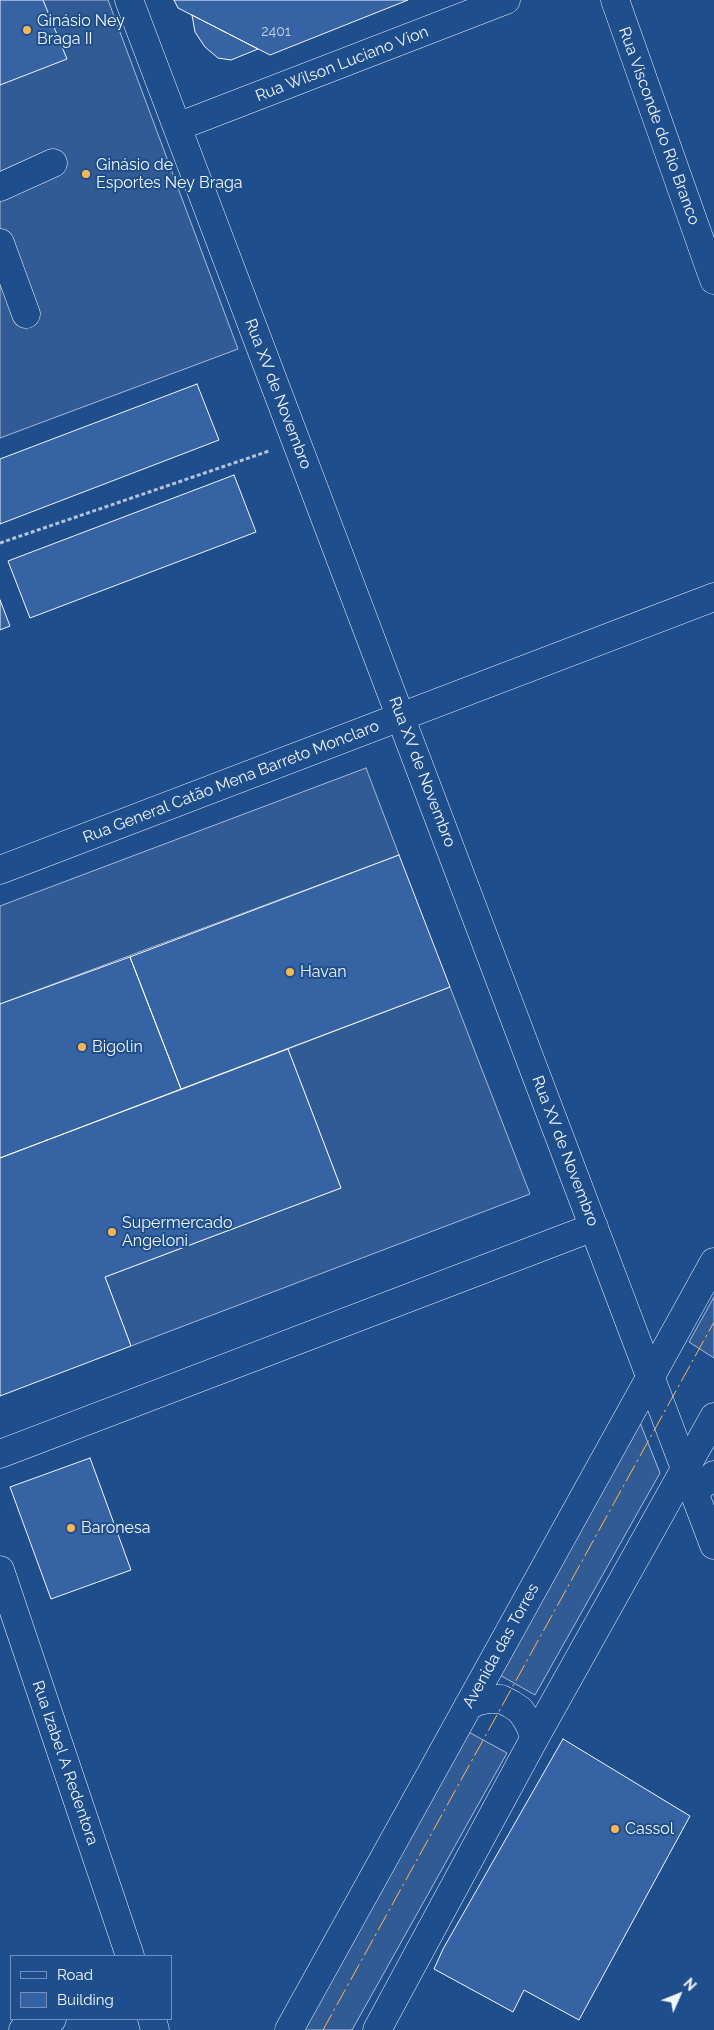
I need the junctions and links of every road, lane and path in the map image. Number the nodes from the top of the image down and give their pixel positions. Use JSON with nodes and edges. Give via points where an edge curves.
{"nodes":[{"id":1,"x":129,"y":0,"type":"edge"},
{"id":2,"x":506,"y":0,"type":"edge"},
{"id":3,"x":615,"y":0,"type":"edge"},
{"id":4,"x":177,"y":127,"type":"junction"},
{"id":5,"x":53,"y":163,"type":"dead end"},
{"id":6,"x":0,"y":187,"type":"edge"},
{"id":7,"x":0,"y":243,"type":"edge"},
{"id":8,"x":714,"y":280,"type":"edge"},
{"id":9,"x":26,"y":314,"type":"dead end"},
{"id":10,"x":277,"y":448,"type":"dead end"},
{"id":11,"x":0,"y":543,"type":"edge"},
{"id":12,"x":714,"y":597,"type":"edge"},
{"id":13,"x":400,"y":717,"type":"junction"},
{"id":14,"x":0,"y":870,"type":"edge"},
{"id":15,"x":594,"y":1227,"type":"junction"},
{"id":16,"x":714,"y":1262,"type":"edge"},
{"id":17,"x":650,"y":1376,"type":"junction"},
{"id":18,"x":714,"y":1417,"type":"edge"},
{"id":19,"x":0,"y":1454,"type":"edge"},
{"id":20,"x":698,"y":1479,"type":"edge"},
{"id":21,"x":714,"y":1545,"type":"edge"},
{"id":22,"x":0,"y":1570,"type":"edge"},
{"id":23,"x":468,"y":1706,"type":"junction"},
{"id":24,"x":533,"y":1741,"type":"junction"},
{"id":25,"x":130,"y":1955,"type":"edge"},
{"id":26,"x":49,"y":2020,"type":"edge"},
{"id":27,"x":23,"y":2030,"type":"edge"},
{"id":28,"x":289,"y":2030,"type":"edge"},
{"id":29,"x":377,"y":2030,"type":"edge"}],
"edges":[{"from":1,"to":4,"type":"street","name":"Rua XV de Novembro"},
{"from":2,"to":4,"type":"street","name":"Rua Wilson Luciano Vion"},
{"from":3,"to":8,"type":"street","name":"Rua Visconde do Rio Branco"},
{"from":4,"to":13,"type":"street","name":"Rua XV de Novembro"},
{"from":5,"to":6,"type":"street"},
{"from":7,"to":9,"type":"street"},
{"from":10,"to":11,"type":"path"},
{"from":12,"to":13,"type":"street","name":"Rua General Catão Mena Barreto Monclaro"},
{"from":13,"to":14,"type":"street","name":"Rua General Catão Mena Barreto Monclaro"},
{"from":13,"to":15,"type":"street","name":"Rua XV de Novembro"},
{"from":15,"to":17,"type":"street","name":"Rua XV de Novembro"},
{"from":15,"to":19,"type":"street"},
{"from":16,"to":17,"type":"street","name":"Avenida das Torres"},
{"from":17,"to":20,"type":"street","name":"Rua XV de Novembro"},
{"from":17,"to":23,"type":"street","name":"Avenida das Torres"},
{"from":18,"to":20,"type":"street"},
{"from":20,"to":21,"type":"street","name":"Rua XV de Novembro"},
{"from":20,"to":24,"type":"street"},
{"from":22,"to":25,"type":"street","name":"Rua Izabel A Redentora"},
{"from":23,"to":24,"type":"street","via":[[490,1699],[511,1704],[527,1720]]},
{"from":23,"to":28,"type":"street","name":"Avenida das Torres"},
{"from":24,"to":29,"type":"street"},
{"from":26,"to":27,"type":"street"}]}
